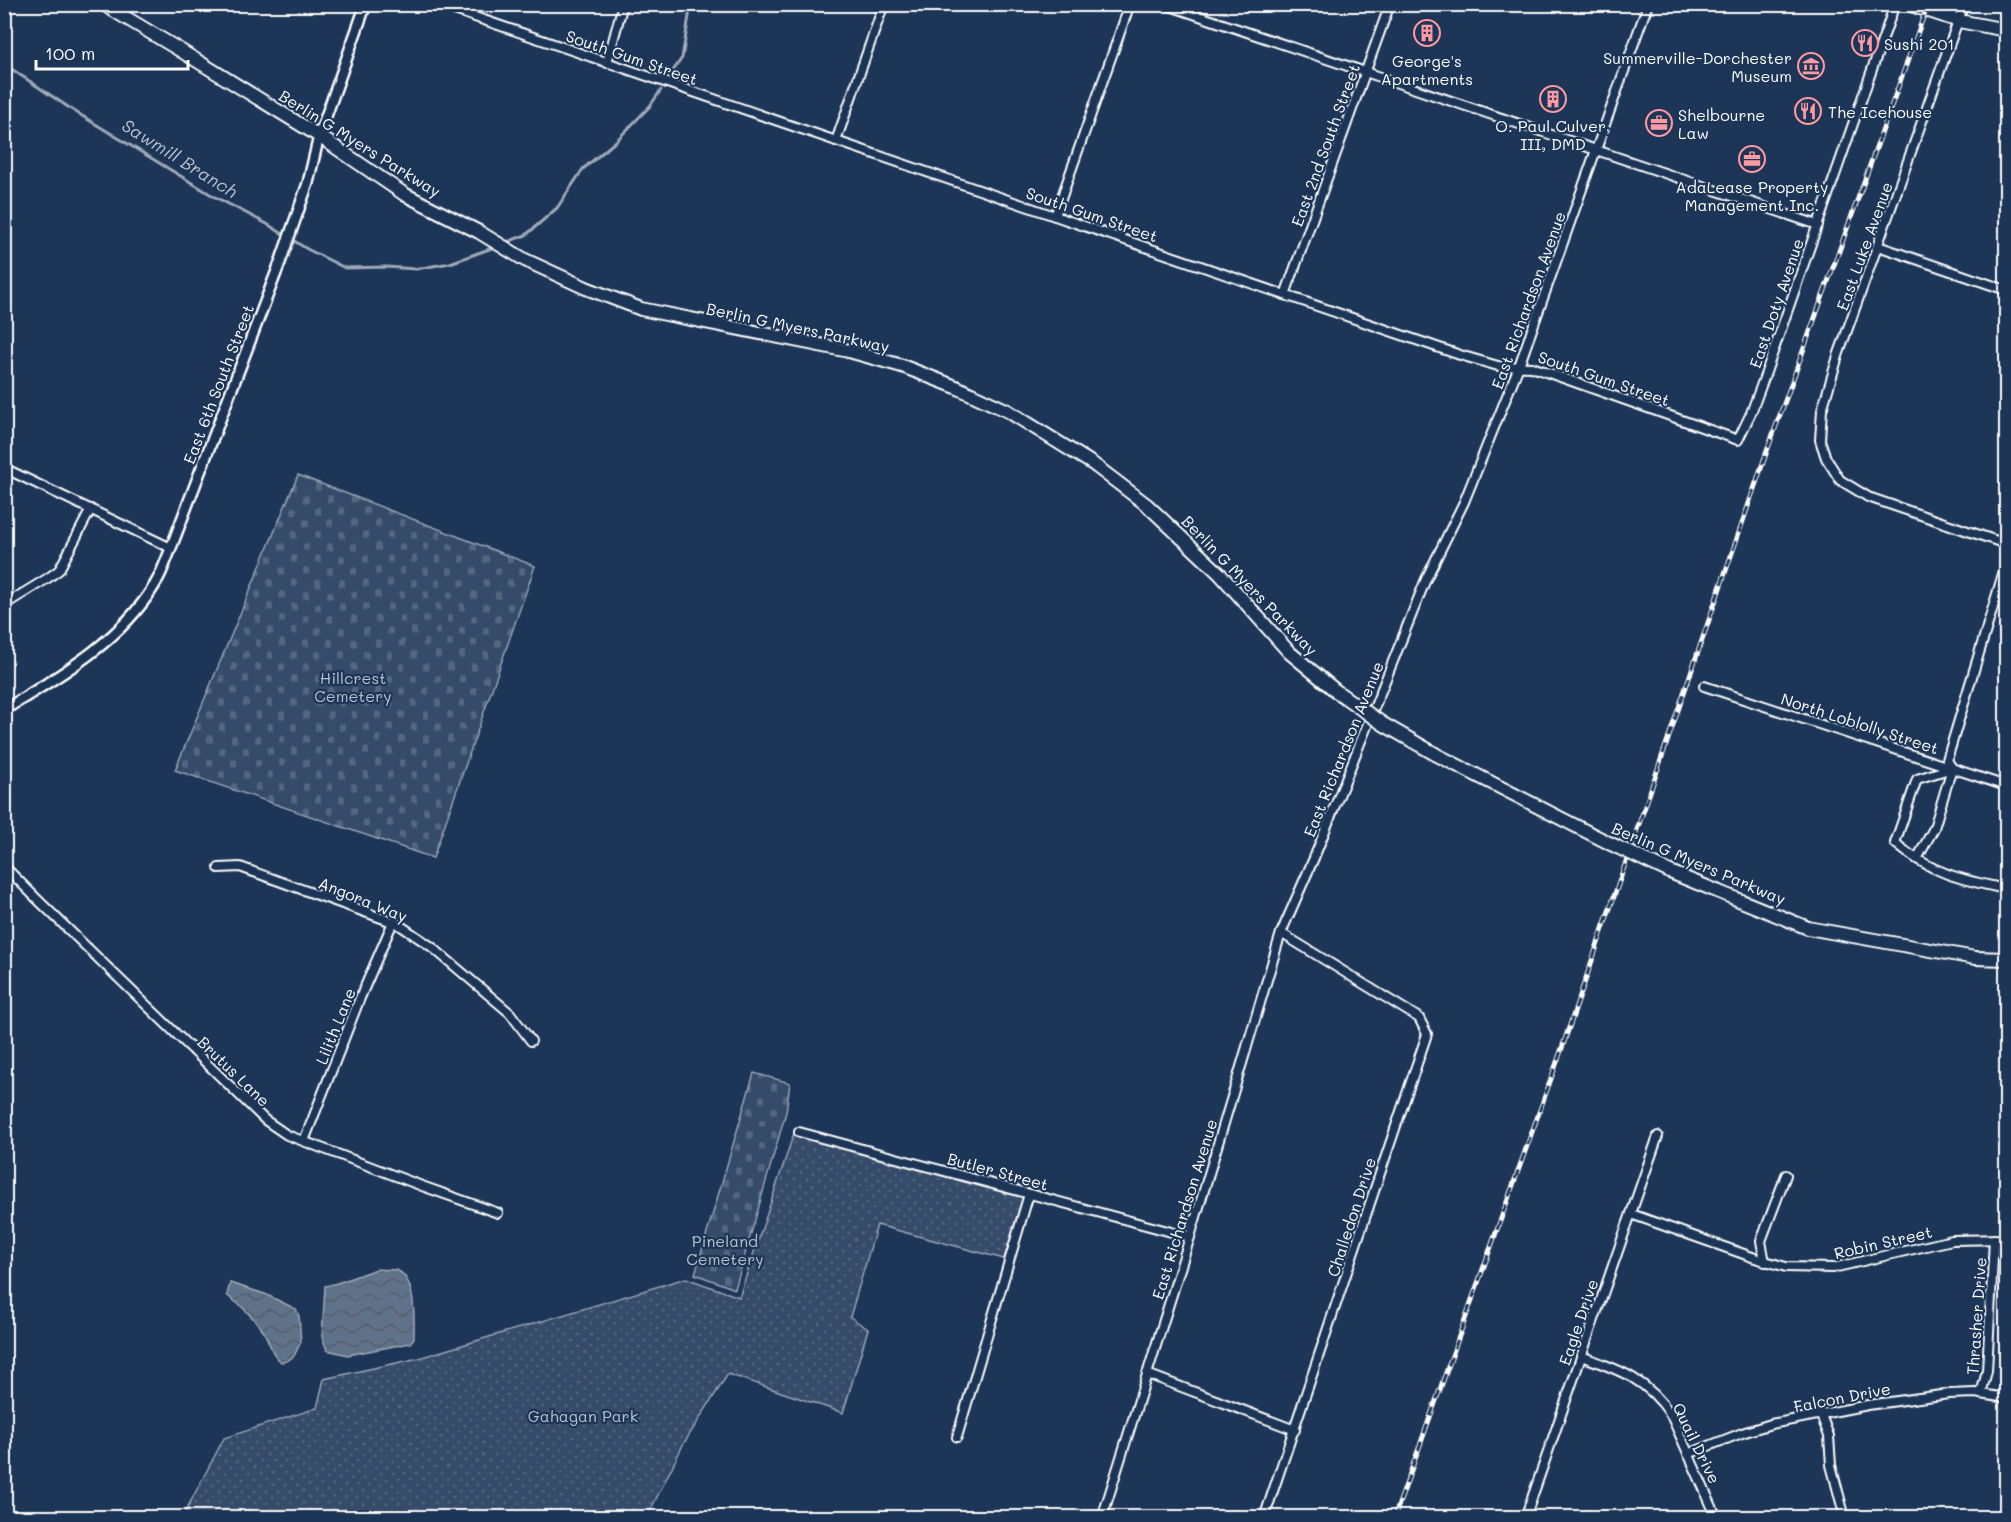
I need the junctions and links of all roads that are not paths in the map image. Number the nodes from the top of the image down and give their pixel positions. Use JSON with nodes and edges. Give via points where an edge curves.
{"nodes":[{"id":1,"x":103,"y":4,"type":"edge"},
{"id":2,"x":366,"y":4,"type":"edge"},
{"id":3,"x":437,"y":4,"type":"edge"},
{"id":4,"x":624,"y":4,"type":"edge"},
{"id":5,"x":884,"y":4,"type":"edge"},
{"id":6,"x":1130,"y":4,"type":"edge"},
{"id":7,"x":1164,"y":4,"type":"edge"},
{"id":8,"x":1390,"y":4,"type":"edge"},
{"id":9,"x":1648,"y":4,"type":"edge"},
{"id":10,"x":1895,"y":4,"type":"edge"},
{"id":11,"x":1908,"y":4,"type":"edge"},
{"id":12,"x":1964,"y":4,"type":"edge"},
{"id":13,"x":1959,"y":21,"type":"junction"},
{"id":14,"x":2007,"y":30,"type":"edge"},
{"id":15,"x":607,"y":63,"type":"junction"},
{"id":16,"x":1365,"y":72,"type":"junction"},
{"id":17,"x":319,"y":136,"type":"junction"},
{"id":18,"x":836,"y":141,"type":"junction"},
{"id":19,"x":1596,"y":151,"type":"junction"},
{"id":20,"x":1055,"y":216,"type":"junction"},
{"id":21,"x":1818,"y":225,"type":"junction"},
{"id":22,"x":1878,"y":246,"type":"junction"},
{"id":23,"x":2007,"y":290,"type":"edge"},
{"id":24,"x":1285,"y":295,"type":"junction"},
{"id":25,"x":1519,"y":366,"type":"junction"},
{"id":26,"x":1738,"y":440,"type":"joint"},
{"id":27,"x":4,"y":468,"type":"edge"},
{"id":28,"x":91,"y":509,"type":"junction"},
{"id":29,"x":2007,"y":544,"type":"edge"},
{"id":30,"x":171,"y":548,"type":"junction"},
{"id":31,"x":2007,"y":564,"type":"edge"},
{"id":32,"x":4,"y":605,"type":"edge"},
{"id":33,"x":1704,"y":686,"type":"dead end"},
{"id":34,"x":4,"y":710,"type":"edge"},
{"id":35,"x":1952,"y":768,"type":"junction"},
{"id":36,"x":2007,"y":786,"type":"edge"},
{"id":37,"x":1917,"y":859,"type":"junction"},
{"id":38,"x":4,"y":866,"type":"edge"},
{"id":39,"x":219,"y":868,"type":"dead end"},
{"id":40,"x":2007,"y":889,"type":"edge"},
{"id":41,"x":393,"y":922,"type":"junction"},
{"id":42,"x":1281,"y":933,"type":"junction"},
{"id":43,"x":2007,"y":959,"type":"edge"},
{"id":44,"x":531,"y":1041,"type":"dead end"},
{"id":45,"x":799,"y":1132,"type":"dead end"},
{"id":46,"x":1658,"y":1136,"type":"dead end"},
{"id":47,"x":304,"y":1141,"type":"junction"},
{"id":48,"x":1786,"y":1175,"type":"dead end"},
{"id":49,"x":1029,"y":1194,"type":"junction"},
{"id":50,"x":498,"y":1213,"type":"dead end"},
{"id":51,"x":1631,"y":1214,"type":"junction"},
{"id":52,"x":1190,"y":1237,"type":"junction"},
{"id":53,"x":1994,"y":1239,"type":"junction"},
{"id":54,"x":2007,"y":1239,"type":"edge"},
{"id":55,"x":1765,"y":1262,"type":"junction"},
{"id":56,"x":1581,"y":1356,"type":"junction"},
{"id":57,"x":1147,"y":1374,"type":"junction"},
{"id":58,"x":1981,"y":1394,"type":"junction"},
{"id":59,"x":2007,"y":1398,"type":"edge"},
{"id":60,"x":1821,"y":1414,"type":"junction"},
{"id":61,"x":1295,"y":1430,"type":"junction"},
{"id":62,"x":957,"y":1437,"type":"dead end"},
{"id":63,"x":1688,"y":1454,"type":"junction"},
{"id":64,"x":1102,"y":1518,"type":"edge"},
{"id":65,"x":1264,"y":1518,"type":"edge"},
{"id":66,"x":1525,"y":1518,"type":"edge"},
{"id":67,"x":1717,"y":1518,"type":"edge"},
{"id":68,"x":1845,"y":1518,"type":"edge"}],
"edges":[{"from":1,"to":17,"type":"main road","name":"Berlin G Myers Parkway"},
{"from":2,"to":17,"type":"street","name":"East 6th South Street"},
{"from":3,"to":15,"type":"street","name":"South Gum Street"},
{"from":4,"to":15,"type":"street"},
{"from":5,"to":18,"type":"street"},
{"from":6,"to":20,"type":"street"},
{"from":7,"to":16,"type":"street"},
{"from":8,"to":16,"type":"street","name":"East 2nd South Street"},
{"from":9,"to":19,"type":"street","name":"East Richardson Avenue"},
{"from":10,"to":21,"type":"street","name":"East Doty Avenue"},
{"from":11,"to":13,"type":"main road"},
{"from":12,"to":13,"type":"street","name":"East Luke Avenue"},
{"from":13,"to":14,"type":"main road"},
{"from":13,"to":22,"type":"street","name":"East Luke Avenue"},
{"from":15,"to":18,"type":"street","name":"South Gum Street"},
{"from":16,"to":19,"type":"street"},
{"from":16,"to":24,"type":"street","name":"East 2nd South Street"},
{"from":17,"to":30,"type":"street","name":"East 6th South Street","via":[[308,183],[281,260]]},
{"from":17,"to":43,"type":"main road","name":"Berlin G Myers Parkway","bridge":true,"via":[[404,194],[525,260],[586,288],[641,309],[849,351],[902,366],[1008,411],[1094,464],[1147,505],[1220,574],[1289,652],[1336,691],[1437,755],[1588,833],[1670,872],[1808,928],[1975,958]]},
{"from":18,"to":20,"type":"street","name":"South Gum Street"},
{"from":19,"to":21,"type":"street"},
{"from":19,"to":25,"type":"street","name":"East Richardson Avenue"},
{"from":20,"to":24,"type":"street","name":"South Gum Street"},
{"from":21,"to":26,"type":"street","name":"East Doty Avenue"},
{"from":22,"to":23,"type":"street"},
{"from":22,"to":29,"type":"street","name":"East Luke Avenue","via":[[1822,410],[1820,440],[1826,458],[1840,480],[1868,497]]},
{"from":24,"to":25,"type":"street","name":"South Gum Street","via":[[1498,366]]},
{"from":25,"to":26,"type":"street","name":"South Gum Street","via":[[1532,367]]},
{"from":25,"to":42,"type":"street","name":"East Richardson Avenue","via":[[1464,502],[1426,579]]},
{"from":27,"to":28,"type":"street"},
{"from":28,"to":30,"type":"street"},
{"from":28,"to":32,"type":"street","via":[[58,570]]},
{"from":30,"to":34,"type":"street","name":"East 6th South Street","via":[[154,586],[127,621],[94,652]]},
{"from":31,"to":35,"type":"street","via":[[1947,760]]},
{"from":33,"to":35,"type":"street","name":"North Loblolly Street"},
{"from":35,"to":36,"type":"street","name":"North Loblolly Street"},
{"from":35,"to":37,"type":"street","via":[[1934,828]]},
{"from":35,"to":37,"type":"street","via":[[1917,779],[1895,843]]},
{"from":37,"to":40,"type":"street","via":[[1932,869]]},
{"from":38,"to":47,"type":"street","name":"Brutus Lane","via":[[265,1120]]},
{"from":39,"to":41,"type":"street","name":"Angora Way","via":[[240,867]]},
{"from":41,"to":44,"type":"street","name":"Angora Way","via":[[432,947],[510,1013]]},
{"from":41,"to":47,"type":"street","name":"Lilith Lane"},
{"from":42,"to":52,"type":"street","name":"East Richardson Avenue"},
{"from":42,"to":61,"type":"street","name":"Challedon Drive","via":[[1419,1018],[1426,1034]]},
{"from":45,"to":49,"type":"street","name":"Butler Street"},
{"from":46,"to":51,"type":"street","name":"Eagle Drive"},
{"from":47,"to":50,"type":"street","name":"Brutus Lane"},
{"from":48,"to":55,"type":"street","via":[[1761,1242]]},
{"from":49,"to":52,"type":"street","name":"Butler Street"},
{"from":49,"to":62,"type":"street"},
{"from":51,"to":55,"type":"street","name":"Robin Street"},
{"from":51,"to":56,"type":"street","name":"Eagle Drive"},
{"from":52,"to":57,"type":"street","name":"East Richardson Avenue"},
{"from":53,"to":54,"type":"street","name":"Robin Street"},
{"from":53,"to":55,"type":"street","name":"Robin Street","via":[[1952,1240],[1833,1268],[1786,1267]]},
{"from":53,"to":58,"type":"street","name":"Thrasher Drive","via":[[1987,1371]]},
{"from":56,"to":63,"type":"street","name":"Quail Drive","via":[[1623,1371],[1644,1384],[1671,1415]]},
{"from":56,"to":66,"type":"street","name":"Eagle Drive"},
{"from":57,"to":61,"type":"street"},
{"from":57,"to":64,"type":"street","name":"East Richardson Avenue"},
{"from":58,"to":59,"type":"street","name":"Falcon Drive"},
{"from":58,"to":60,"type":"street","name":"Falcon Drive","via":[[1935,1395]]},
{"from":60,"to":63,"type":"street","name":"Falcon Drive","via":[[1771,1424]]},
{"from":60,"to":68,"type":"street"},
{"from":61,"to":65,"type":"street","name":"Challedon Drive"},
{"from":63,"to":67,"type":"street","name":"Quail Drive"}]}
